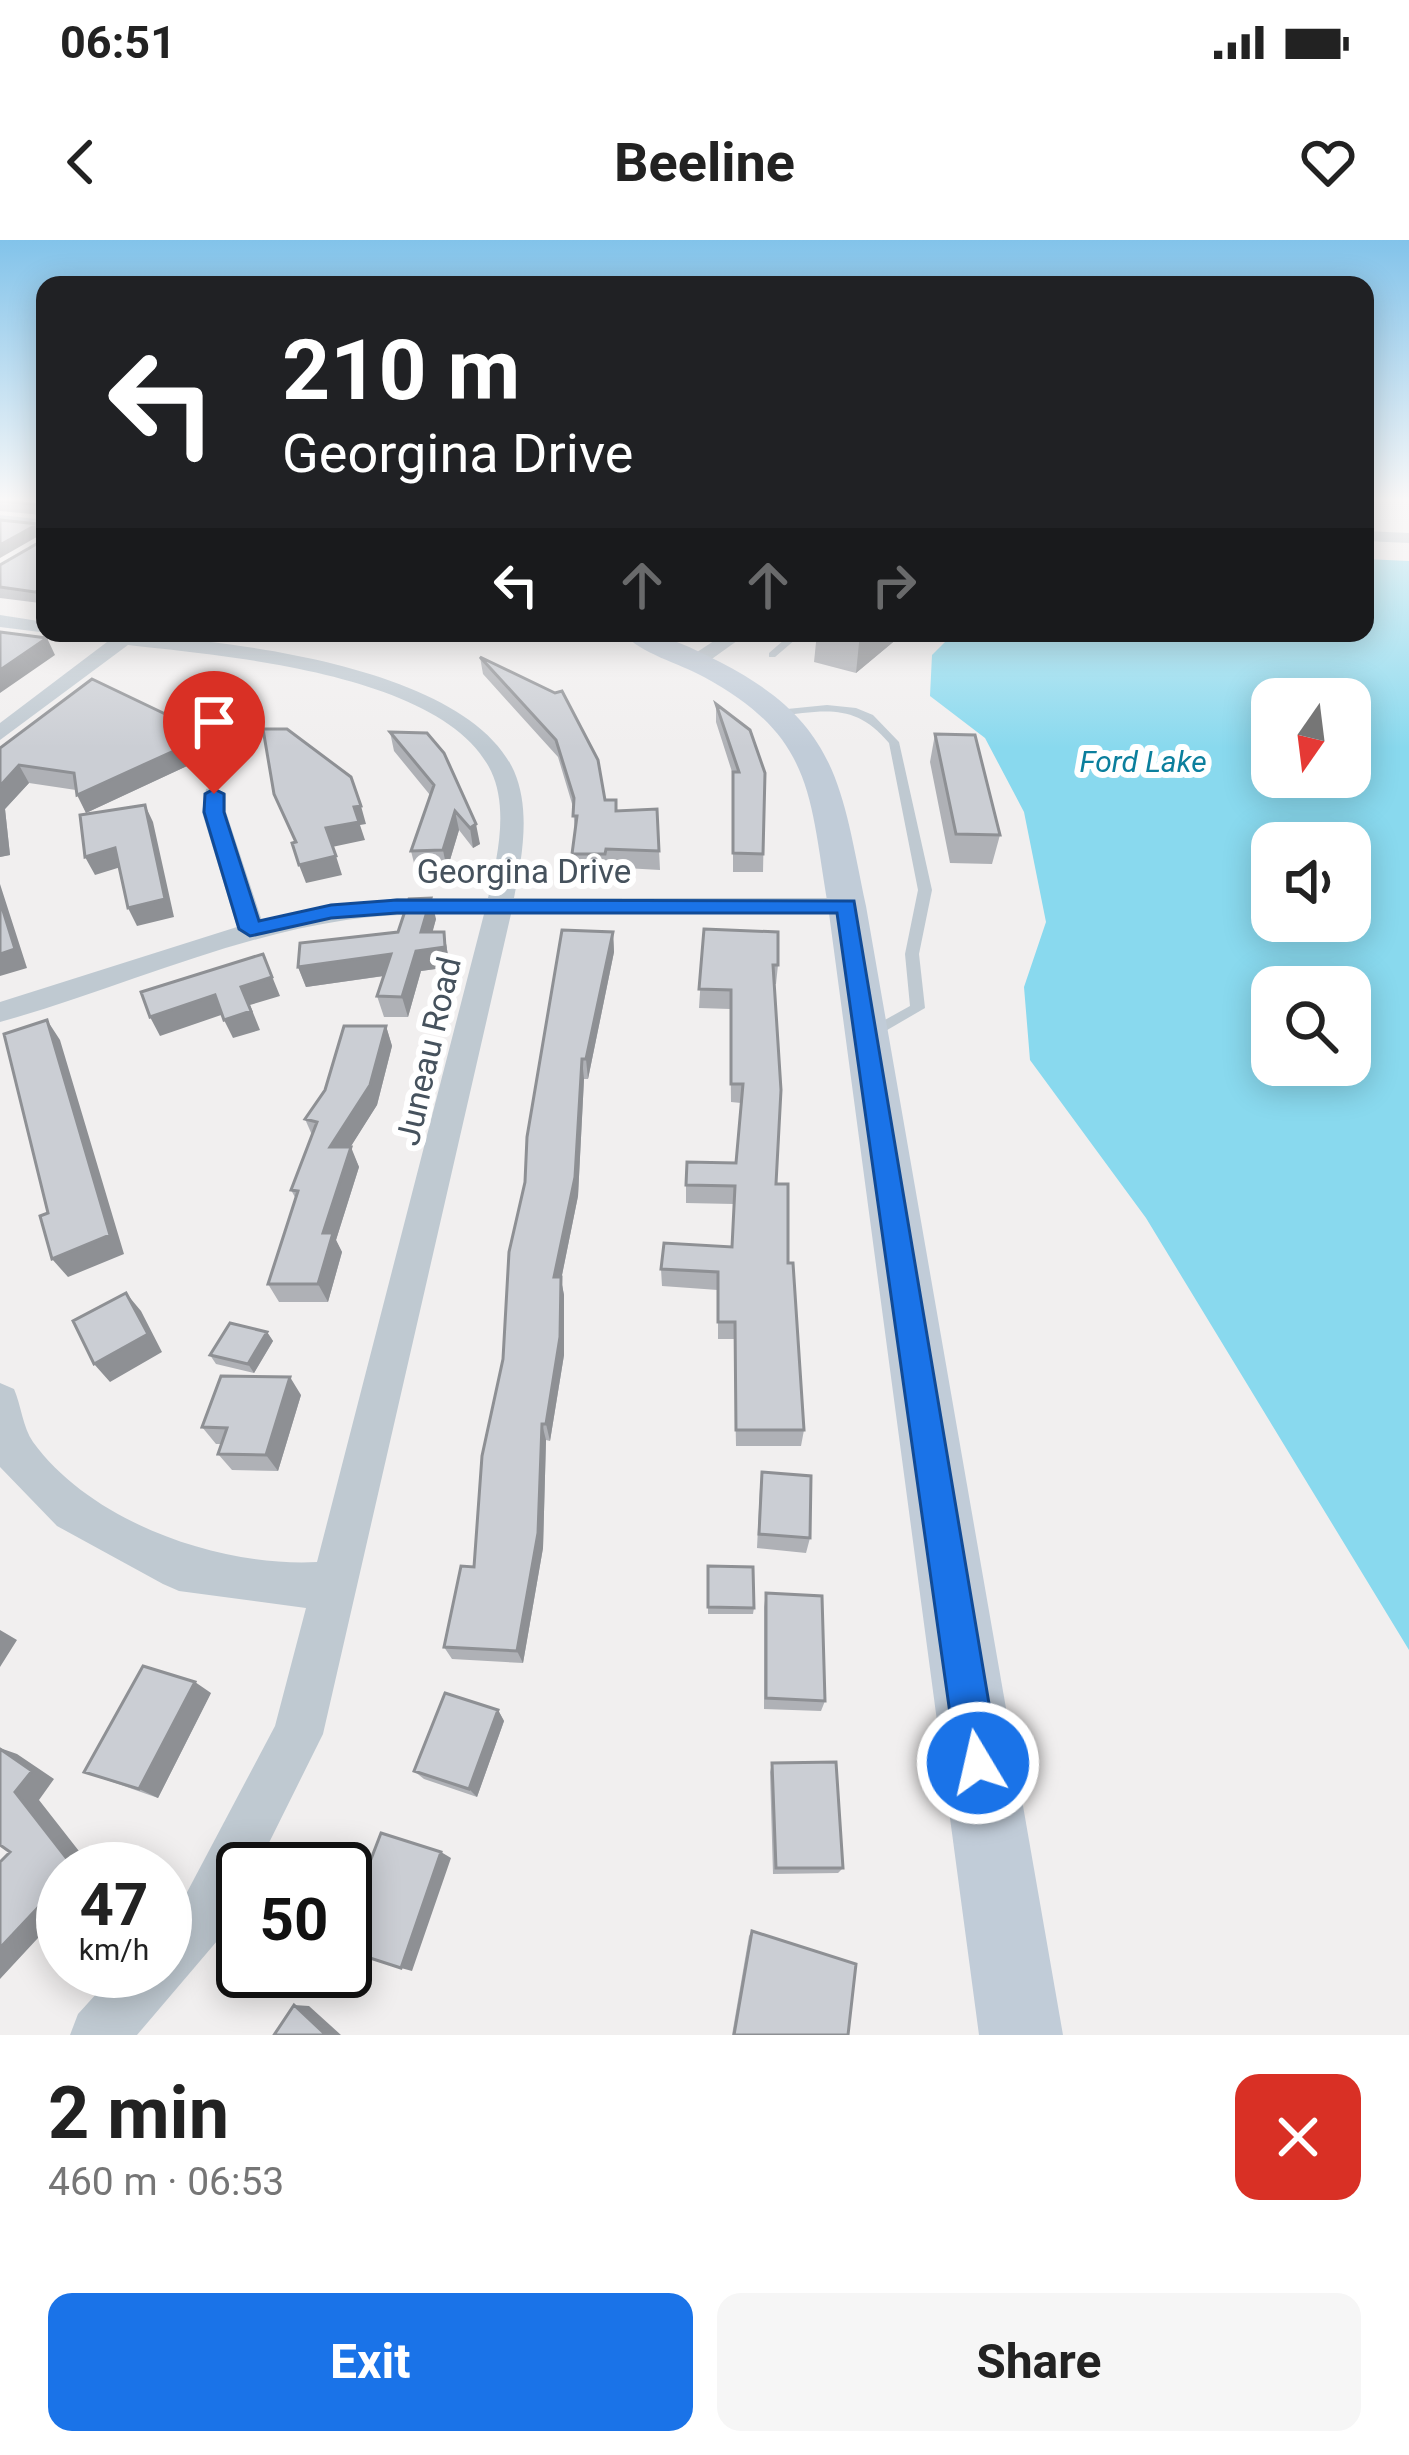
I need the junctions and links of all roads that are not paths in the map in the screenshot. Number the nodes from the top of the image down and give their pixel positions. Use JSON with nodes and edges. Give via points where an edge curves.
{"nodes":[{"id":1,"x":0,"y":621,"type":"edge"},
{"id":2,"x":36,"y":627,"type":"edge"},
{"id":3,"x":120,"y":642,"type":"edge"},
{"id":4,"x":162,"y":642,"type":"edge"},
{"id":5,"x":655,"y":642,"type":"edge"},
{"id":6,"x":706,"y":642,"type":"edge"},
{"id":7,"x":721,"y":642,"type":"edge"},
{"id":8,"x":787,"y":642,"type":"edge"},
{"id":9,"x":772,"y":655,"type":"dead end"},
{"id":10,"x":688,"y":658,"type":"junction"},
{"id":11,"x":777,"y":713,"type":"junction"},
{"id":12,"x":0,"y":733,"type":"edge"},
{"id":13,"x":214,"y":794,"type":"dead end"},
{"id":14,"x":847,"y":906,"type":"junction"},
{"id":15,"x":499,"y":907,"type":"junction"},
{"id":16,"x":250,"y":929,"type":"junction"},
{"id":17,"x":0,"y":1012,"type":"edge"},
{"id":18,"x":864,"y":1038,"type":"junction"},
{"id":19,"x":0,"y":1402,"type":"edge"},
{"id":20,"x":338,"y":1584,"type":"junction"},
{"id":21,"x":192,"y":1929,"type":"edge"},
{"id":22,"x":131,"y":1998,"type":"edge"},
{"id":23,"x":99,"y":2035,"type":"edge"},
{"id":24,"x":1021,"y":2035,"type":"edge"}],
"edges":[{"from":1,"to":2,"type":"street"},
{"from":3,"to":12,"type":"street"},
{"from":4,"to":15,"type":"street","name":"Juneau Road","via":[[370,679],[460,720],[500,764],[508,788],[512,817]]},
{"from":5,"to":10,"type":"main road"},
{"from":6,"to":10,"type":"street"},
{"from":7,"to":10,"type":"street"},
{"from":8,"to":9,"type":"lane"},
{"from":10,"to":11,"type":"main road"},
{"from":11,"to":14,"type":"main road","via":[[818,771]]},
{"from":11,"to":18,"type":"lane","via":[[846,706],[882,724],[894,742],[925,890],[912,954],[918,1008]]},
{"from":13,"to":16,"type":"street"},
{"from":14,"to":15,"type":"street","name":"Georgina Drive"},
{"from":14,"to":18,"type":"main road"},
{"from":15,"to":16,"type":"street","name":"Georgina Drive","via":[[331,912]]},
{"from":15,"to":20,"type":"street","name":"Juneau Road"},
{"from":16,"to":17,"type":"street","name":"Georgina Drive"},
{"from":18,"to":24,"type":"main road"},
{"from":19,"to":20,"type":"street","via":[[13,1450],[72,1511],[179,1568]]},
{"from":20,"to":21,"type":"street","name":"Juneau Road","via":[[298,1734]]},
{"from":22,"to":23,"type":"street"}]}
